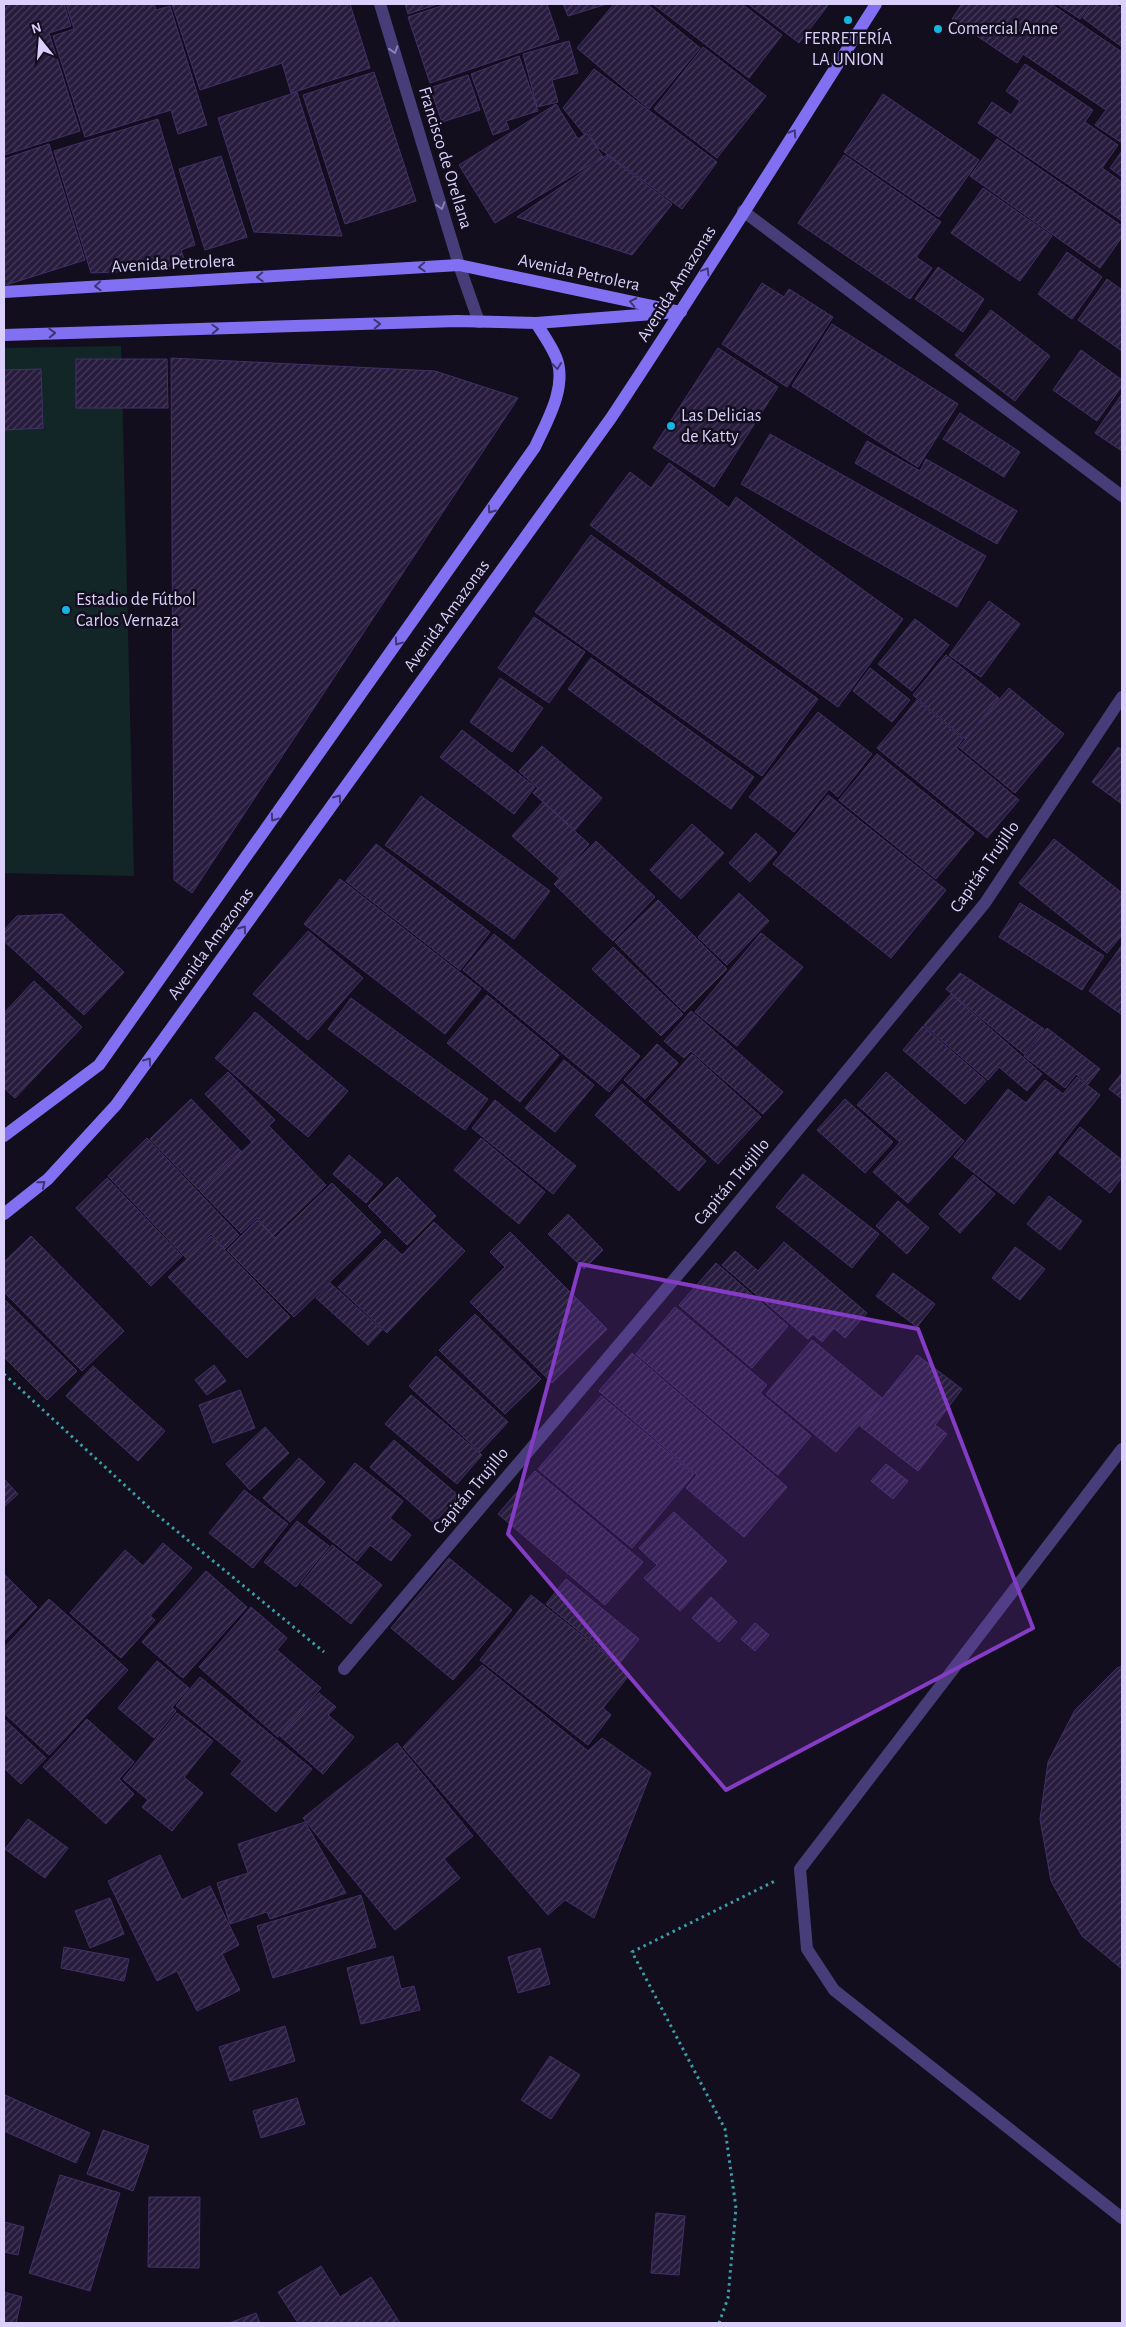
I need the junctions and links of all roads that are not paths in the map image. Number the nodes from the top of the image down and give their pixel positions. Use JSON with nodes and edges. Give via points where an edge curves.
{"nodes":[{"id":1,"x":380,"y":4,"type":"edge"},
{"id":2,"x":876,"y":4,"type":"edge"},
{"id":3,"x":743,"y":211,"type":"junction"},
{"id":4,"x":459,"y":265,"type":"junction"},
{"id":5,"x":4,"y":292,"type":"edge"},
{"id":6,"x":681,"y":312,"type":"junction"},
{"id":7,"x":479,"y":322,"type":"junction"},
{"id":8,"x":536,"y":323,"type":"junction"},
{"id":9,"x":4,"y":335,"type":"edge"},
{"id":10,"x":1122,"y":496,"type":"edge"},
{"id":11,"x":1122,"y":697,"type":"edge"},
{"id":12,"x":4,"y":1136,"type":"edge"},
{"id":13,"x":4,"y":1214,"type":"edge"},
{"id":14,"x":1122,"y":1449,"type":"edge"},
{"id":15,"x":344,"y":1669,"type":"road end"},
{"id":16,"x":1122,"y":2218,"type":"edge"}],
"edges":[{"from":1,"to":4,"type":"street","name":"Francisco de Orellana","one_way":true},
{"from":3,"to":2,"type":"main road","name":"Avenida Amazonas","one_way":true},
{"from":6,"to":3,"type":"main road","name":"Avenida Amazonas","one_way":true},
{"from":3,"to":10,"type":"street"},
{"from":4,"to":5,"type":"main road","name":"Avenida Petrolera","one_way":true},
{"from":6,"to":4,"type":"main road","name":"Avenida Petrolera","one_way":true},
{"from":4,"to":7,"type":"street","name":"Francisco de Orellana"},
{"from":6,"to":8,"type":"main road","name":"Avenida Petrolera"},
{"from":13,"to":6,"type":"main road","name":"Avenida Amazonas","one_way":true,"via":[[48,1179],[116,1105],[611,418]]},
{"from":7,"to":8,"type":"main road","name":"Avenida Petrolera"},
{"from":9,"to":7,"type":"main road","name":"Avenida Petrolera","one_way":true},
{"from":8,"to":12,"type":"main road","name":"Avenida Amazonas","one_way":true,"via":[[557,358],[560,384],[535,447],[99,1065]]},
{"from":11,"to":15,"type":"street","name":"Capitán Trujillo","via":[[985,903],[699,1250]]},
{"from":14,"to":16,"type":"street","via":[[800,1869],[807,1948],[834,1990]]}]}
